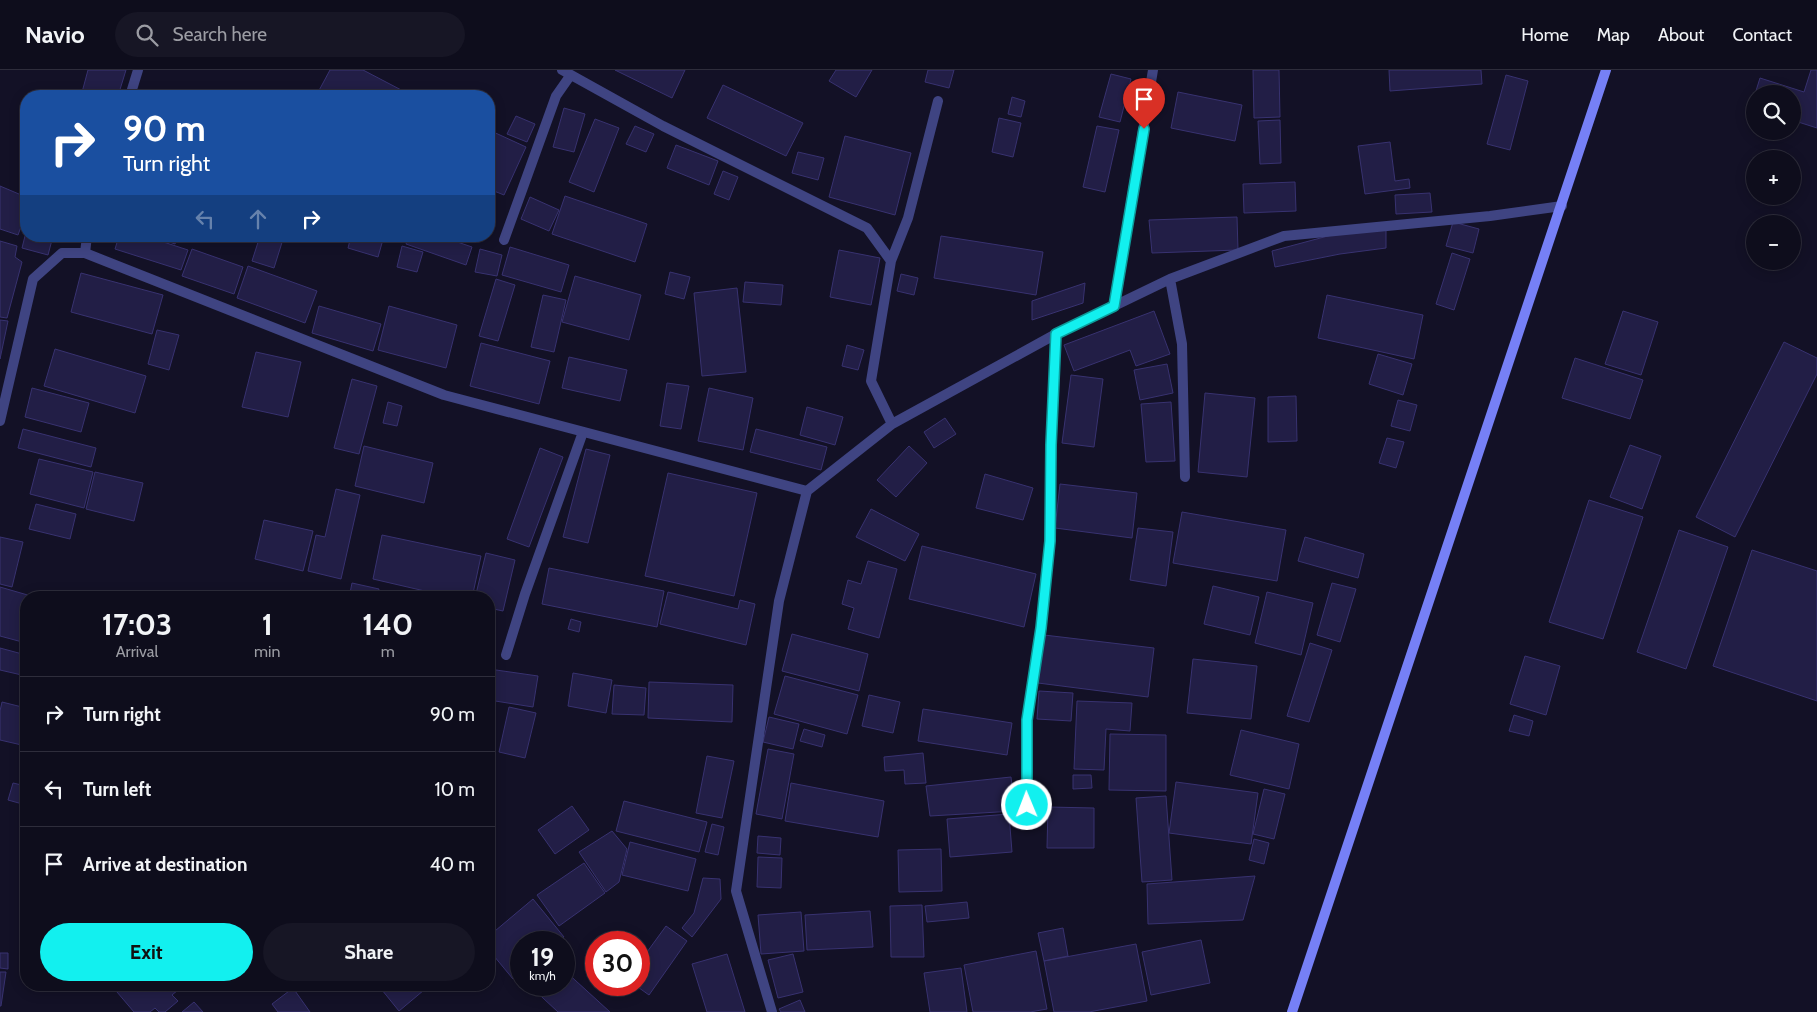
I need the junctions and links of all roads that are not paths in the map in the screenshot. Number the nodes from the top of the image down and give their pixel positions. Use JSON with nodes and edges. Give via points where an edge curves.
{"nodes":[{"id":1,"x":138,"y":70,"type":"edge"},
{"id":2,"x":1154,"y":70,"type":"edge"},
{"id":3,"x":1606,"y":70,"type":"edge"},
{"id":4,"x":566,"y":73,"type":"edge"},
{"id":5,"x":132,"y":90,"type":"edge"},
{"id":6,"x":938,"y":101,"type":"dead end"},
{"id":7,"x":1562,"y":206,"type":"junction"},
{"id":8,"x":504,"y":240,"type":"dead end"},
{"id":9,"x":86,"y":242,"type":"edge"},
{"id":10,"x":84,"y":253,"type":"junction"},
{"id":11,"x":891,"y":260,"type":"junction"},
{"id":12,"x":1170,"y":279,"type":"junction"},
{"id":13,"x":1114,"y":306,"type":"junction"},
{"id":14,"x":1056,"y":334,"type":"junction"},
{"id":15,"x":0,"y":421,"type":"edge"},
{"id":16,"x":892,"y":424,"type":"junction"},
{"id":17,"x":584,"y":432,"type":"junction"},
{"id":18,"x":1185,"y":477,"type":"dead end"},
{"id":19,"x":807,"y":491,"type":"junction"},
{"id":20,"x":506,"y":655,"type":"dead end"},
{"id":21,"x":1027,"y":805,"type":"dead end"},
{"id":22,"x":772,"y":1012,"type":"edge"},
{"id":23,"x":1292,"y":1012,"type":"edge"}],
"edges":[{"from":1,"to":5,"type":"street"},
{"from":2,"to":13,"type":"street"},
{"from":3,"to":7,"type":"main road"},
{"from":4,"to":8,"type":"street"},
{"from":4,"to":11,"type":"street","via":[[663,126],[867,228]]},
{"from":6,"to":11,"type":"street","via":[[908,218]]},
{"from":7,"to":12,"type":"street","via":[[1284,236]]},
{"from":7,"to":23,"type":"main road"},
{"from":9,"to":10,"type":"street"},
{"from":10,"to":15,"type":"street","via":[[62,253],[33,279]]},
{"from":10,"to":17,"type":"street","via":[[444,395]]},
{"from":11,"to":16,"type":"street","via":[[871,381]]},
{"from":12,"to":13,"type":"street"},
{"from":12,"to":18,"type":"street","via":[[1182,344]]},
{"from":13,"to":14,"type":"street"},
{"from":14,"to":16,"type":"street"},
{"from":14,"to":21,"type":"street","via":[[1050,541],[1027,720]]},
{"from":16,"to":19,"type":"street"},
{"from":17,"to":19,"type":"street"},
{"from":17,"to":20,"type":"street"},
{"from":19,"to":22,"type":"street","via":[[780,601],[736,891]]}]}
